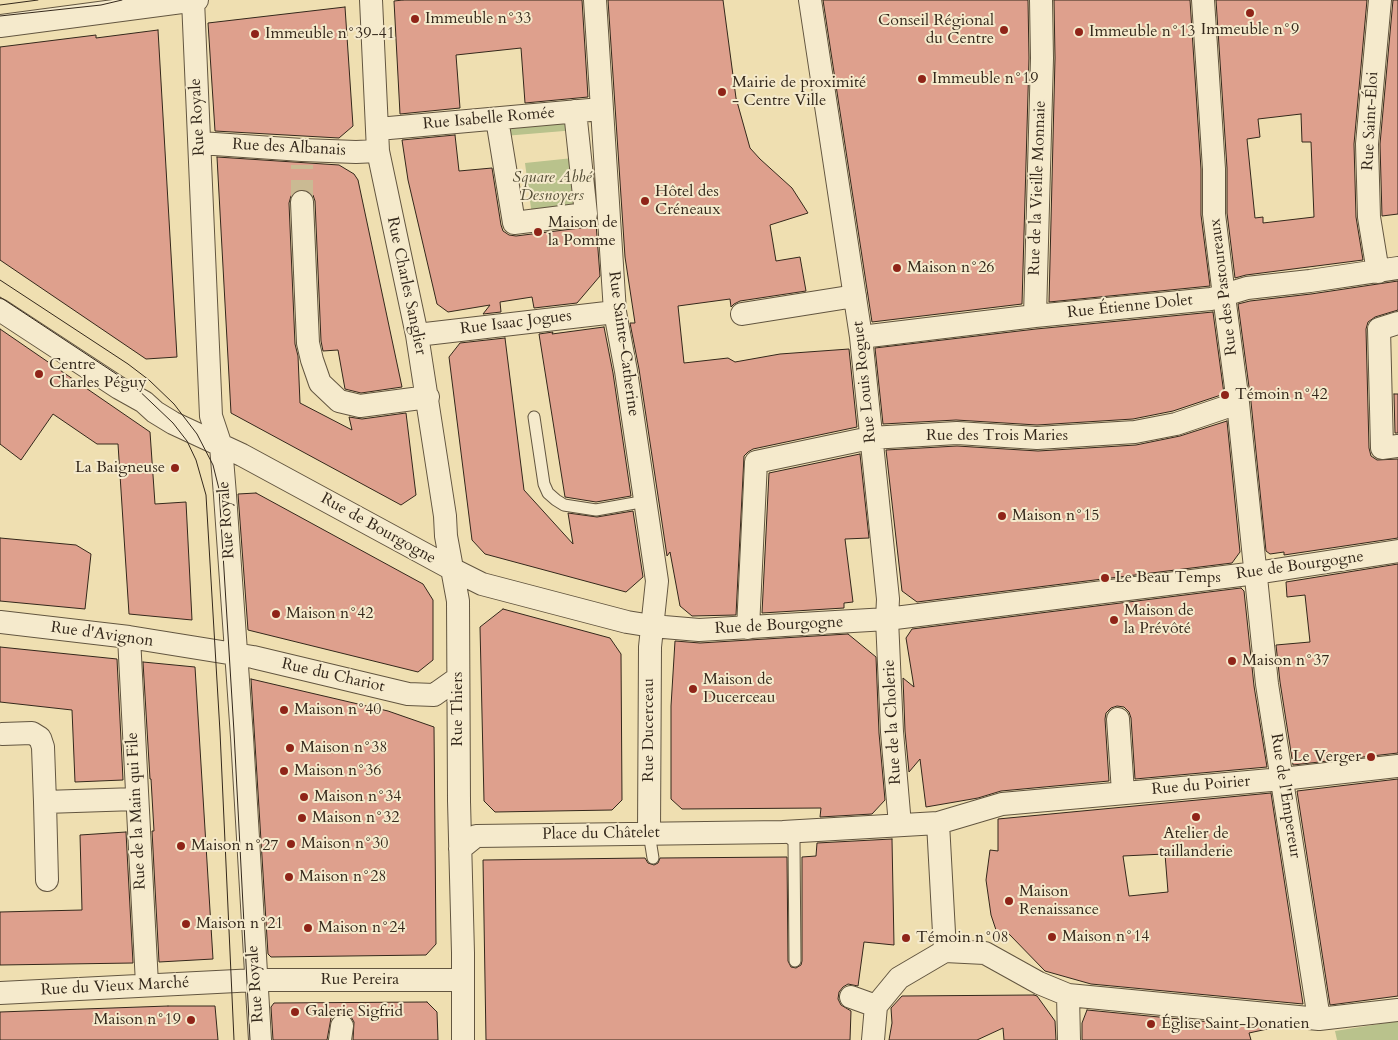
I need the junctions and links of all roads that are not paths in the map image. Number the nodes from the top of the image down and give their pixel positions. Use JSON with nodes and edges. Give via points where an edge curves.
{"nodes":[{"id":1,"x":371,"y":0,"type":"edge"},
{"id":2,"x":595,"y":0,"type":"edge"},
{"id":3,"x":810,"y":0,"type":"edge"},
{"id":4,"x":1041,"y":0,"type":"edge"},
{"id":5,"x":1204,"y":0,"type":"edge"},
{"id":6,"x":1380,"y":0,"type":"edge"},
{"id":7,"x":190,"y":1,"type":"edge"},
{"id":8,"x":0,"y":26,"type":"edge"},
{"id":9,"x":601,"y":110,"type":"junction"},
{"id":10,"x":575,"y":111,"type":"junction"},
{"id":11,"x":497,"y":119,"type":"junction"},
{"id":12,"x":378,"y":140,"type":"junction"},
{"id":13,"x":200,"y":143,"type":"junction"},
{"id":14,"x":302,"y":202,"type":"tunnel mouth"},
{"id":15,"x":1388,"y":270,"type":"edge"},
{"id":16,"x":855,"y":296,"type":"junction"},
{"id":17,"x":1224,"y":296,"type":"junction"},
{"id":18,"x":0,"y":310,"type":"edge"},
{"id":19,"x":615,"y":312,"type":"junction"},
{"id":20,"x":742,"y":314,"type":"dead end"},
{"id":21,"x":1034,"y":316,"type":"junction"},
{"id":22,"x":1398,"y":323,"type":"edge"},
{"id":23,"x":417,"y":335,"type":"junction"},
{"id":24,"x":861,"y":337,"type":"junction"},
{"id":25,"x":1389,"y":389,"type":"edge"},
{"id":26,"x":428,"y":397,"type":"junction"},
{"id":27,"x":1238,"y":403,"type":"junction"},
{"id":28,"x":534,"y":418,"type":"dead end"},
{"id":29,"x":870,"y":438,"type":"junction"},
{"id":30,"x":221,"y":446,"type":"junction"},
{"id":31,"x":1398,"y":446,"type":"edge"},
{"id":32,"x":646,"y":501,"type":"junction"},
{"id":33,"x":1398,"y":551,"type":"edge"},
{"id":34,"x":454,"y":570,"type":"junction"},
{"id":35,"x":1256,"y":573,"type":"junction"},
{"id":36,"x":887,"y":619,"type":"junction"},
{"id":37,"x":0,"y":622,"type":"edge"},
{"id":38,"x":652,"y":626,"type":"junction"},
{"id":39,"x":748,"y":628,"type":"junction"},
{"id":40,"x":129,"y":637,"type":"junction"},
{"id":41,"x":204,"y":650,"type":"joint"},
{"id":42,"x":237,"y":655,"type":"junction"},
{"id":43,"x":458,"y":678,"type":"junction"},
{"id":44,"x":1118,"y":719,"type":"dead end"},
{"id":45,"x":2,"y":734,"type":"dead end"},
{"id":46,"x":1398,"y":766,"type":"edge"},
{"id":47,"x":1282,"y":779,"type":"junction"},
{"id":48,"x":1123,"y":792,"type":"junction"},
{"id":49,"x":136,"y":799,"type":"junction"},
{"id":50,"x":45,"y":802,"type":"junction"},
{"id":51,"x":1002,"y":804,"type":"joint"},
{"id":52,"x":938,"y":823,"type":"junction"},
{"id":53,"x":900,"y":825,"type":"junction"},
{"id":54,"x":783,"y":832,"type":"junction"},
{"id":55,"x":649,"y":833,"type":"junction"},
{"id":56,"x":460,"y":849,"type":"junction"},
{"id":57,"x":652,"y":858,"type":"dead end"},
{"id":58,"x":47,"y":880,"type":"dead end"},
{"id":59,"x":945,"y":951,"type":"junction"},
{"id":60,"x":795,"y":961,"type":"dead end"},
{"id":61,"x":256,"y":980,"type":"junction"},
{"id":62,"x":463,"y":980,"type":"junction"},
{"id":63,"x":230,"y":981,"type":"joint"},
{"id":64,"x":147,"y":984,"type":"junction"},
{"id":65,"x":0,"y":993,"type":"edge"},
{"id":66,"x":1068,"y":995,"type":"junction"},
{"id":67,"x":851,"y":998,"type":"dead end"},
{"id":68,"x":876,"y":1006,"type":"junction"},
{"id":69,"x":1398,"y":1010,"type":"edge"},
{"id":70,"x":1319,"y":1019,"type":"junction"},
{"id":71,"x":260,"y":1040,"type":"edge"},
{"id":72,"x":463,"y":1040,"type":"edge"},
{"id":73,"x":873,"y":1040,"type":"edge"},
{"id":74,"x":1069,"y":1040,"type":"edge"}],
"edges":[{"from":1,"to":12,"type":"street","name":"Rue Charles Sanglier"},
{"from":2,"to":9,"type":"street","name":"Rue Sainte-Catherine"},
{"from":3,"to":16,"type":"street","name":"Rue Louis Roguet","via":[[832,145],[846,205]]},
{"from":4,"to":21,"type":"street","name":"Rue de la Vieille Monnaie"},
{"from":5,"to":17,"type":"street","name":"Rue des Pastoureaux"},
{"from":6,"to":15,"type":"street","name":"Rue Saint-Éloi","via":[[1367,144],[1369,218]]},
{"from":7,"to":8,"type":"street"},
{"from":7,"to":13,"type":"street","name":"Rue Royale"},
{"from":9,"to":10,"type":"street","name":"Rue Isabelle Romée"},
{"from":9,"to":19,"type":"street","name":"Rue Sainte-Catherine"},
{"from":10,"to":11,"type":"street","name":"Rue Isabelle Romée"},
{"from":10,"to":11,"type":"street","via":[[586,214],[514,223]]},
{"from":11,"to":12,"type":"street","name":"Rue Isabelle Romée"},
{"from":12,"to":13,"type":"street","name":"Rue des Albanais","via":[[356,152],[302,157]]},
{"from":12,"to":23,"type":"street","name":"Rue Charles Sanglier"},
{"from":13,"to":30,"type":"street","name":"Rue Royale","via":[[212,416]]},
{"from":14,"to":26,"type":"street","via":[[308,343],[320,382],[339,401],[360,406]]},
{"from":15,"to":17,"type":"street","name":"Rue Étienne Dolet","via":[[1247,288]]},
{"from":16,"to":20,"type":"street"},
{"from":16,"to":24,"type":"street","name":"Rue Louis Roguet"},
{"from":17,"to":21,"type":"street","name":"Rue Étienne Dolet"},
{"from":17,"to":27,"type":"street","name":"Rue des Pastoureaux"},
{"from":18,"to":30,"type":"street","name":"Rue de Bourgogne","via":[[155,412]]},
{"from":19,"to":23,"type":"street","name":"Rue Isaac Jogues"},
{"from":19,"to":32,"type":"street","name":"Rue Sainte-Catherine"},
{"from":21,"to":24,"type":"street","name":"Rue Étienne Dolet"},
{"from":22,"to":25,"type":"street","via":[[1379,329]]},
{"from":23,"to":26,"type":"street","name":"Rue Charles Sanglier"},
{"from":24,"to":29,"type":"street","name":"Rue Louis Roguet"},
{"from":25,"to":31,"type":"street","via":[[1382,448]]},
{"from":26,"to":34,"type":"street","name":"Rue Charles Sanglier","via":[[446,536]]},
{"from":27,"to":29,"type":"street","name":"Rue des Trois Maries","via":[[1176,424],[1135,432],[1037,438],[957,433]]},
{"from":27,"to":35,"type":"street","name":"Rue des Pastoureaux"},
{"from":28,"to":32,"type":"lane","via":[[544,484],[556,500],[564,505],[596,510]]},
{"from":29,"to":36,"type":"street","name":"Rue Louis Roguet","via":[[888,599]]},
{"from":29,"to":39,"type":"street","name":"Rue des Trois Maries","via":[[756,462]]},
{"from":30,"to":34,"type":"street","name":"Rue de Bourgogne"},
{"from":30,"to":42,"type":"street","name":"Rue Royale"},
{"from":32,"to":38,"type":"street","name":"Rue Sainte-Catherine","via":[[657,581]]},
{"from":33,"to":35,"type":"street","name":"Rue de Bourgogne"},
{"from":34,"to":38,"type":"street","name":"Rue de Bourgogne","via":[[482,584]]},
{"from":34,"to":43,"type":"street","name":"Rue Thiers","via":[[458,601]]},
{"from":35,"to":36,"type":"street","name":"Rue de Bourgogne"},
{"from":35,"to":47,"type":"street","name":"Rue de l'Empereur","via":[[1267,684]]},
{"from":36,"to":39,"type":"street","name":"Rue de Bourgogne"},
{"from":36,"to":53,"type":"street","name":"Rue de la Cholerie"},
{"from":37,"to":40,"type":"street","name":"Rue d'Avignon"},
{"from":38,"to":39,"type":"street","name":"Rue de Bourgogne","via":[[699,630]]},
{"from":38,"to":55,"type":"street","name":"Rue Ducerceau"},
{"from":40,"to":41,"type":"street","name":"Rue d'Avignon"},
{"from":40,"to":49,"type":"street","name":"Rue de la Main qui File"},
{"from":41,"to":42,"type":"street","name":"Rue du Chariot"},
{"from":42,"to":43,"type":"street","name":"Rue du Chariot","via":[[408,694],[434,695]]},
{"from":42,"to":61,"type":"street","name":"Rue Royale"},
{"from":43,"to":56,"type":"street","name":"Rue Thiers"},
{"from":44,"to":48,"type":"street"},
{"from":45,"to":50,"type":"street","via":[[32,733],[40,738]]},
{"from":46,"to":47,"type":"street","name":"Rue du Poirier"},
{"from":47,"to":48,"type":"street","name":"Rue du Poirier"},
{"from":47,"to":70,"type":"street","name":"Rue de l'Empereur"},
{"from":48,"to":51,"type":"street","name":"Rue du Poirier"},
{"from":49,"to":50,"type":"street"},
{"from":49,"to":64,"type":"street","name":"Rue de la Main qui File"},
{"from":50,"to":58,"type":"street"},
{"from":51,"to":52,"type":"street","name":"Place du Châtelet"},
{"from":52,"to":53,"type":"street","name":"Place du Châtelet"},
{"from":52,"to":59,"type":"street"},
{"from":53,"to":54,"type":"street","name":"Place du Châtelet"},
{"from":54,"to":55,"type":"street","name":"Place du Châtelet"},
{"from":54,"to":60,"type":"lane","via":[[794,842]]},
{"from":55,"to":56,"type":"street","name":"Place du Châtelet","via":[[476,836]]},
{"from":55,"to":57,"type":"lane"},
{"from":56,"to":62,"type":"street"},
{"from":59,"to":66,"type":"street","via":[[985,953]]},
{"from":59,"to":68,"type":"street","via":[[899,978]]},
{"from":61,"to":62,"type":"street","name":"Rue Pereira"},
{"from":61,"to":63,"type":"street","name":"Rue Pereira"},
{"from":61,"to":71,"type":"street","name":"Rue Royale"},
{"from":62,"to":72,"type":"street"},
{"from":63,"to":64,"type":"street","name":"Rue du Vieux Marché"},
{"from":64,"to":65,"type":"street","name":"Rue du Vieux Marché"},
{"from":66,"to":70,"type":"street"},
{"from":66,"to":74,"type":"street"},
{"from":67,"to":68,"type":"street"},
{"from":68,"to":73,"type":"street"},
{"from":69,"to":70,"type":"street"}]}
